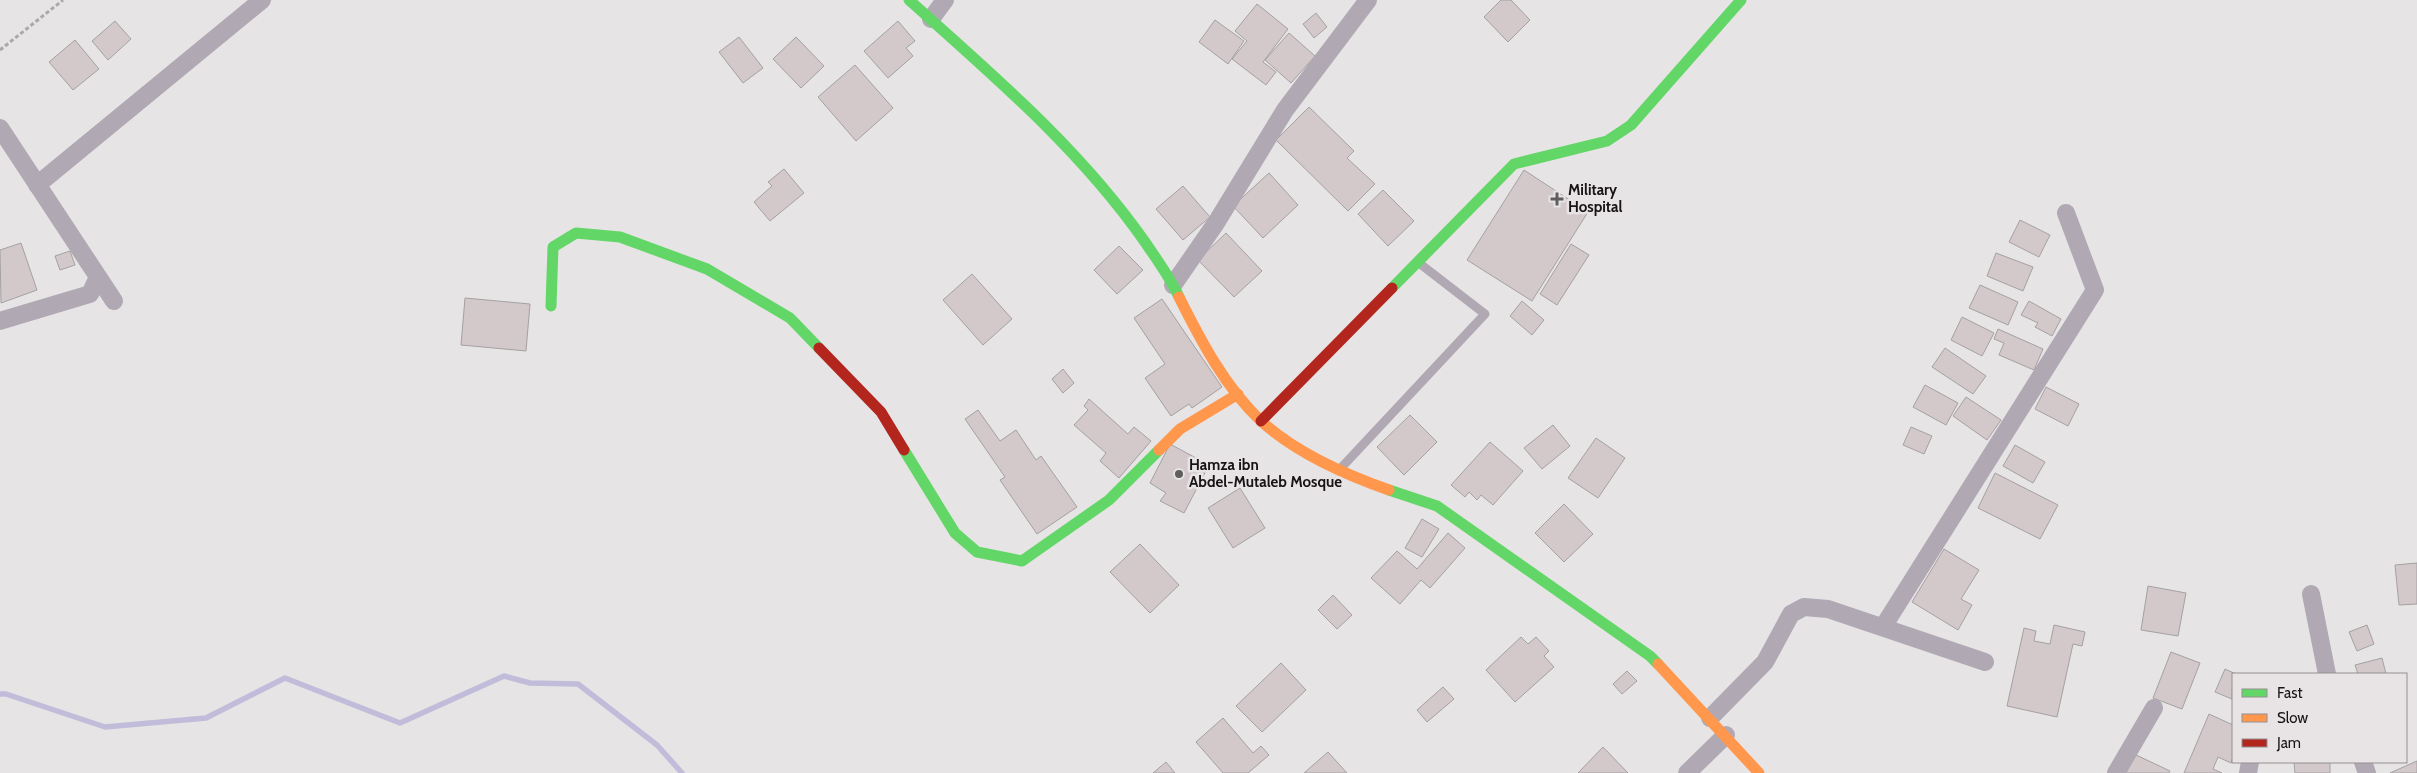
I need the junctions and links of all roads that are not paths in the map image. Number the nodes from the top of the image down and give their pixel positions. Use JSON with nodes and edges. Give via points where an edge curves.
{"nodes":[{"id":1,"x":262,"y":0,"type":"edge"},
{"id":2,"x":909,"y":0,"type":"edge"},
{"id":3,"x":944,"y":0,"type":"edge"},
{"id":4,"x":1368,"y":0,"type":"edge"},
{"id":5,"x":1741,"y":0,"type":"edge"},
{"id":6,"x":931,"y":19,"type":"junction"},
{"id":7,"x":0,"y":128,"type":"edge"},
{"id":8,"x":37,"y":185,"type":"junction"},
{"id":9,"x":2066,"y":213,"type":"dead end"},
{"id":10,"x":1418,"y":262,"type":"junction"},
{"id":11,"x":98,"y":277,"type":"junction"},
{"id":12,"x":1173,"y":285,"type":"junction"},
{"id":13,"x":114,"y":302,"type":"dead end"},
{"id":14,"x":551,"y":306,"type":"dead end"},
{"id":15,"x":0,"y":321,"type":"edge"},
{"id":16,"x":1238,"y":394,"type":"junction"},
{"id":17,"x":1262,"y":421,"type":"junction"},
{"id":18,"x":1339,"y":470,"type":"junction"},
{"id":19,"x":2311,"y":594,"type":"dead end"},
{"id":20,"x":1883,"y":627,"type":"junction"},
{"id":21,"x":1985,"y":662,"type":"dead end"},
{"id":22,"x":2327,"y":673,"type":"edge"},
{"id":23,"x":2154,"y":708,"type":"dead end"},
{"id":24,"x":1710,"y":718,"type":"junction"},
{"id":25,"x":1726,"y":735,"type":"junction"},
{"id":26,"x":1687,"y":773,"type":"edge"},
{"id":27,"x":1759,"y":773,"type":"edge"},
{"id":28,"x":2116,"y":773,"type":"edge"}],
"edges":[{"from":1,"to":8,"type":"street"},
{"from":2,"to":6,"type":"street"},
{"from":3,"to":6,"type":"street"},
{"from":4,"to":12,"type":"street","via":[[1285,110],[1216,223]]},
{"from":5,"to":10,"type":"street","via":[[1631,125],[1607,141],[1514,164]]},
{"from":6,"to":12,"type":"street","via":[[1077,157],[1126,215]]},
{"from":7,"to":8,"type":"street"},
{"from":8,"to":11,"type":"street"},
{"from":9,"to":20,"type":"street","via":[[2095,290]]},
{"from":10,"to":17,"type":"street"},
{"from":10,"to":18,"type":"lane","via":[[1485,314]]},
{"from":11,"to":13,"type":"street"},
{"from":11,"to":15,"type":"street","via":[[90,294]]},
{"from":12,"to":16,"type":"street","via":[[1200,339]]},
{"from":14,"to":16,"type":"street","via":[[554,247],[576,233],[620,238],[707,269],[790,318],[881,412],[955,533],[977,552],[1022,560],[1109,500],[1180,429]]},
{"from":16,"to":17,"type":"street"},
{"from":17,"to":18,"type":"street","via":[[1286,440]]},
{"from":18,"to":24,"type":"street","via":[[1437,506],[1650,656]]},
{"from":19,"to":22,"type":"street"},
{"from":20,"to":21,"type":"street"},
{"from":20,"to":24,"type":"street","via":[[1828,609],[1804,607],[1791,614],[1765,662]]},
{"from":23,"to":28,"type":"street"},
{"from":24,"to":25,"type":"street"},
{"from":25,"to":26,"type":"street"},
{"from":25,"to":27,"type":"street"}]}
